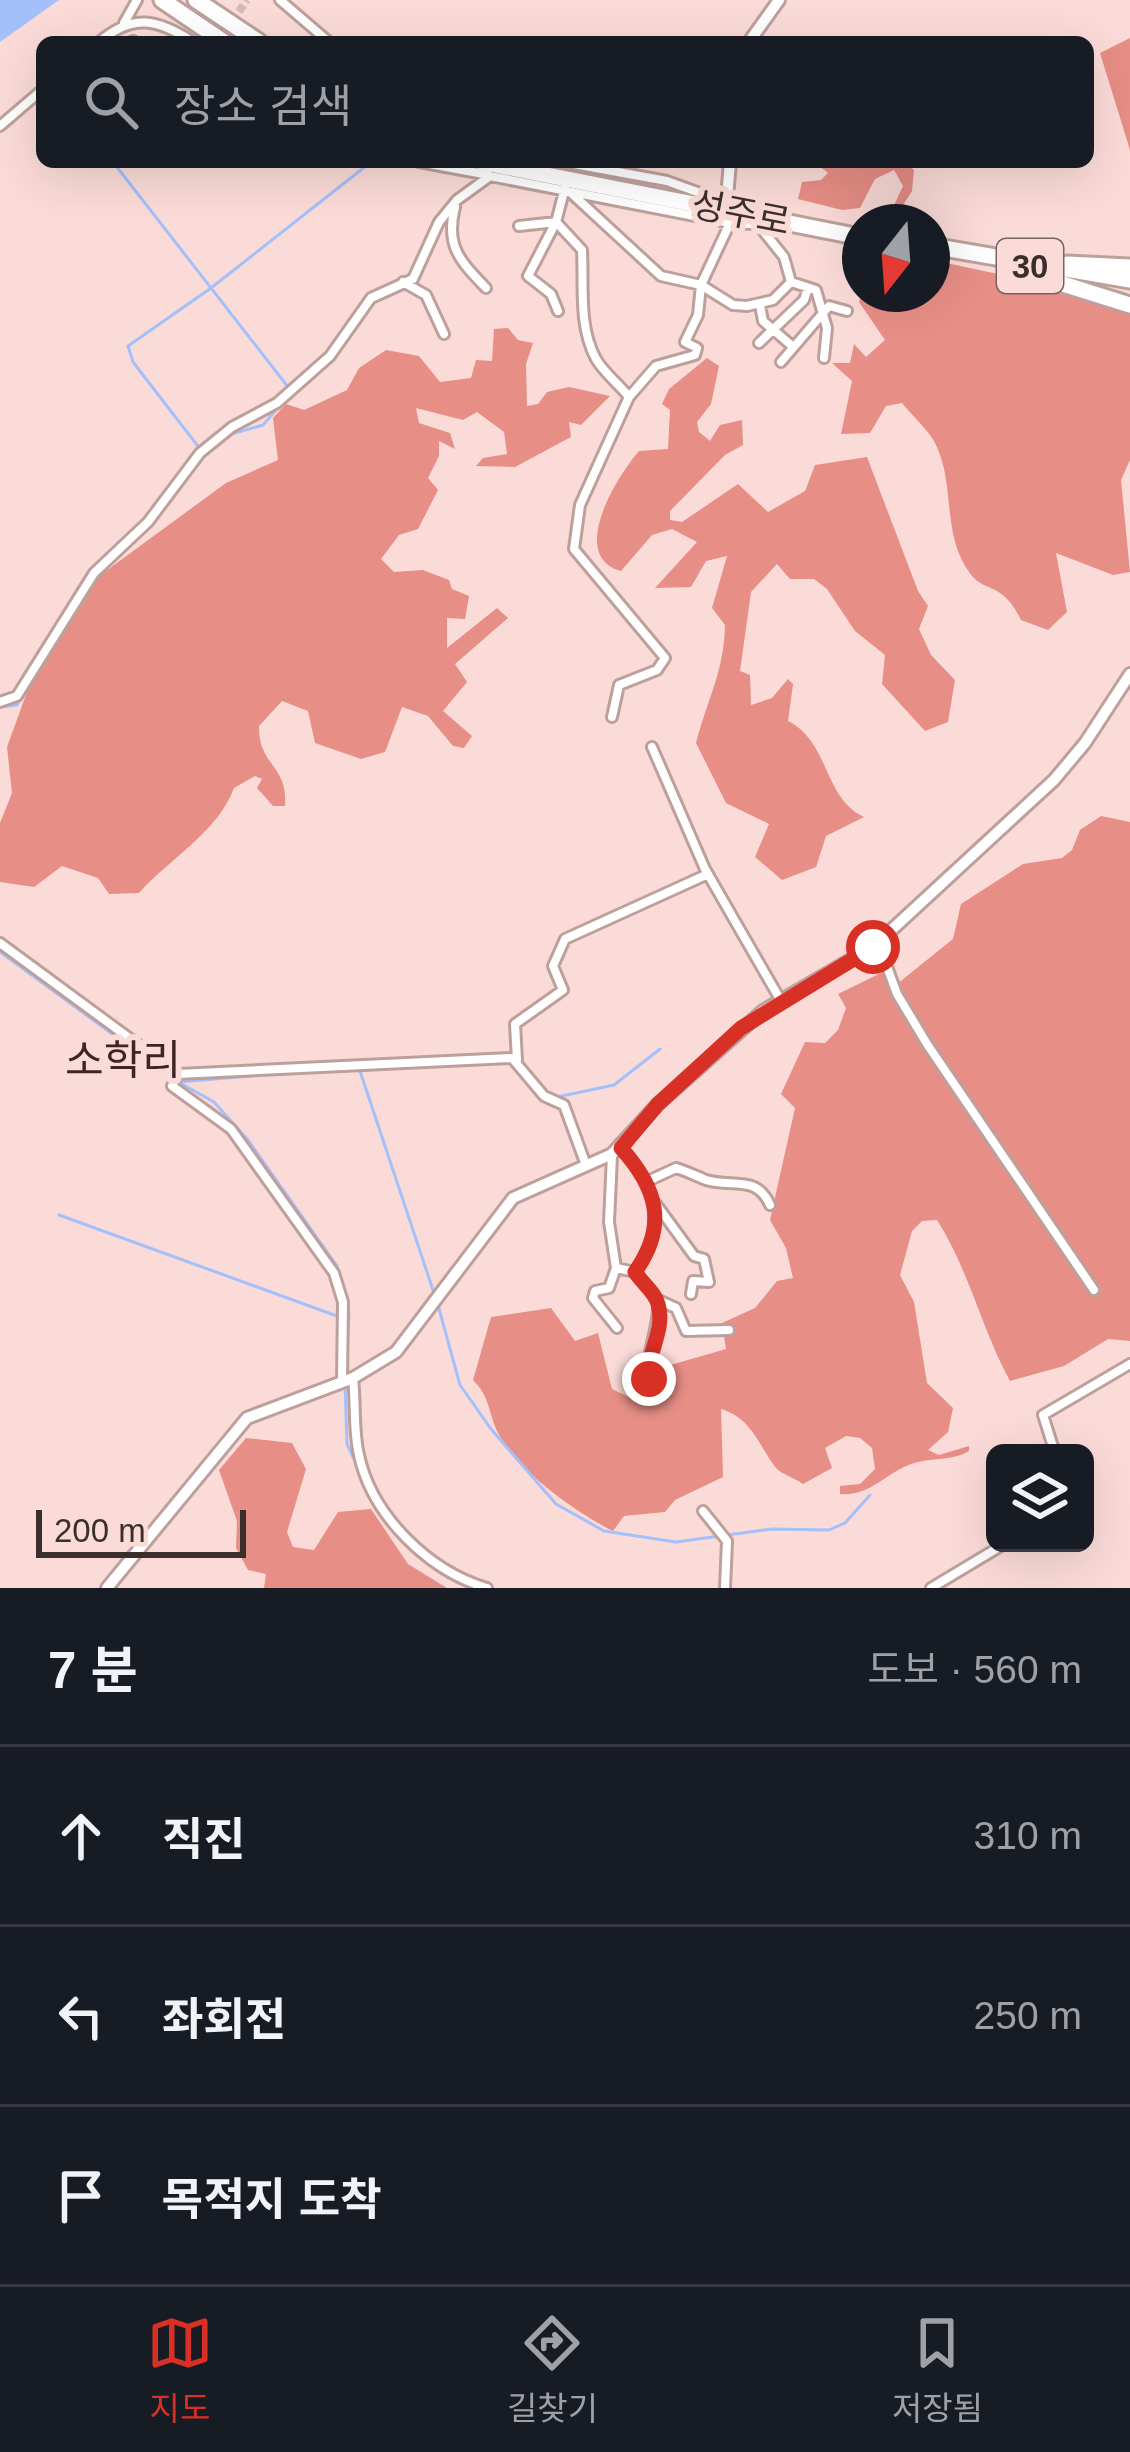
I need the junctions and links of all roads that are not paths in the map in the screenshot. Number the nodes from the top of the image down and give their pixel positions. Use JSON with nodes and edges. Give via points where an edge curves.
{"nodes":[{"id":1,"x":136,"y":0,"type":"edge"},
{"id":2,"x":162,"y":0,"type":"edge"},
{"id":3,"x":196,"y":0,"type":"edge"},
{"id":4,"x":280,"y":0,"type":"edge"},
{"id":5,"x":779,"y":0,"type":"edge"},
{"id":6,"x":124,"y":23,"type":"junction"},
{"id":7,"x":107,"y":36,"type":"edge"},
{"id":8,"x":184,"y":36,"type":"edge"},
{"id":9,"x":215,"y":36,"type":"edge"},
{"id":10,"x":250,"y":36,"type":"edge"},
{"id":11,"x":321,"y":36,"type":"edge"},
{"id":12,"x":753,"y":36,"type":"edge"},
{"id":13,"x":36,"y":95,"type":"edge"},
{"id":14,"x":0,"y":126,"type":"edge"},
{"id":15,"x":550,"y":168,"type":"edge"},
{"id":16,"x":730,"y":168,"type":"edge"},
{"id":17,"x":486,"y":169,"type":"edge"},
{"id":18,"x":565,"y":176,"type":"edge"},
{"id":19,"x":458,"y":200,"type":"junction"},
{"id":20,"x":727,"y":211,"type":"junction"},
{"id":21,"x":556,"y":222,"type":"junction"},
{"id":22,"x":790,"y":222,"type":"junction"},
{"id":23,"x":519,"y":226,"type":"dead end"},
{"id":24,"x":760,"y":227,"type":"junction"},
{"id":25,"x":842,"y":230,"type":"edge"},
{"id":26,"x":842,"y":230,"type":"edge"},
{"id":27,"x":950,"y":253,"type":"edge"},
{"id":28,"x":1130,"y":267,"type":"edge"},
{"id":29,"x":1023,"y":268,"type":"junction"},
{"id":30,"x":403,"y":282,"type":"junction"},
{"id":31,"x":791,"y":282,"type":"junction"},
{"id":32,"x":1130,"y":283,"type":"edge"},
{"id":33,"x":701,"y":285,"type":"junction"},
{"id":34,"x":486,"y":288,"type":"dead end"},
{"id":35,"x":808,"y":288,"type":"junction"},
{"id":36,"x":760,"y":305,"type":"junction"},
{"id":37,"x":1130,"y":305,"type":"edge"},
{"id":38,"x":842,"y":310,"type":"edge"},
{"id":39,"x":558,"y":311,"type":"dead end"},
{"id":40,"x":821,"y":312,"type":"junction"},
{"id":41,"x":774,"y":332,"type":"junction"},
{"id":42,"x":444,"y":334,"type":"dead end"},
{"id":43,"x":759,"y":343,"type":"dead end"},
{"id":44,"x":791,"y":345,"type":"junction"},
{"id":45,"x":824,"y":358,"type":"dead end"},
{"id":46,"x":781,"y":362,"type":"dead end"},
{"id":47,"x":628,"y":397,"type":"junction"},
{"id":48,"x":1130,"y":674,"type":"edge"},
{"id":49,"x":0,"y":702,"type":"edge"},
{"id":50,"x":612,"y":717,"type":"dead end"},
{"id":51,"x":652,"y":747,"type":"dead end"},
{"id":52,"x":708,"y":874,"type":"junction"},
{"id":53,"x":878,"y":942,"type":"junction"},
{"id":54,"x":0,"y":943,"type":"edge"},
{"id":55,"x":781,"y":1000,"type":"junction"},
{"id":56,"x":517,"y":1062,"type":"junction"},
{"id":57,"x":178,"y":1074,"type":"junction"},
{"id":58,"x":617,"y":1151,"type":"junction"},
{"id":59,"x":586,"y":1165,"type":"junction"},
{"id":60,"x":650,"y":1180,"type":"junction"},
{"id":61,"x":656,"y":1203,"type":"junction"},
{"id":62,"x":770,"y":1205,"type":"dead end"},
{"id":63,"x":616,"y":1268,"type":"junction"},
{"id":64,"x":635,"y":1272,"type":"junction"},
{"id":65,"x":1094,"y":1290,"type":"dead end"},
{"id":66,"x":691,"y":1294,"type":"dead end"},
{"id":67,"x":658,"y":1300,"type":"junction"},
{"id":68,"x":617,"y":1328,"type":"dead end"},
{"id":69,"x":729,"y":1330,"type":"dead end"},
{"id":70,"x":1130,"y":1364,"type":"edge"},
{"id":71,"x":649,"y":1379,"type":"dead end"},
{"id":72,"x":348,"y":1380,"type":"junction"},
{"id":73,"x":1052,"y":1444,"type":"edge"},
{"id":74,"x":703,"y":1511,"type":"dead end"},
{"id":75,"x":991,"y":1552,"type":"edge"},
{"id":76,"x":107,"y":1588,"type":"edge"},
{"id":77,"x":488,"y":1588,"type":"edge"},
{"id":78,"x":725,"y":1588,"type":"edge"},
{"id":79,"x":931,"y":1588,"type":"edge"}],
"edges":[{"from":1,"to":6,"type":"street"},
{"from":2,"to":9,"type":"highway"},
{"from":3,"to":10,"type":"highway"},
{"from":4,"to":11,"type":"street"},
{"from":5,"to":12,"type":"street"},
{"from":6,"to":7,"type":"street"},
{"from":6,"to":8,"type":"street","via":[[159,20]]},
{"from":13,"to":14,"type":"street"},
{"from":15,"to":20,"type":"highway","name":"성주로"},
{"from":16,"to":20,"type":"street"},
{"from":17,"to":18,"type":"highway","name":"성주로"},
{"from":17,"to":19,"type":"street"},
{"from":18,"to":20,"type":"highway","name":"성주로"},
{"from":18,"to":21,"type":"street"},
{"from":18,"to":33,"type":"street","via":[[650,270]]},
{"from":19,"to":30,"type":"street","via":[[439,222],[420,270]]},
{"from":19,"to":34,"type":"street","via":[[449,237],[455,256]]},
{"from":20,"to":22,"type":"highway","name":"성주로"},
{"from":20,"to":24,"type":"street"},
{"from":20,"to":25,"type":"highway","name":"성주로"},
{"from":20,"to":33,"type":"street"},
{"from":21,"to":23,"type":"street"},
{"from":21,"to":39,"type":"street","via":[[528,277]]},
{"from":21,"to":47,"type":"street","via":[[582,250],[581,302],[596,358]]},
{"from":22,"to":24,"type":"street"},
{"from":22,"to":26,"type":"highway","name":"성주로"},
{"from":24,"to":31,"type":"street","via":[[784,257]]},
{"from":27,"to":29,"type":"highway","number":"30"},
{"from":28,"to":29,"type":"highway"},
{"from":29,"to":32,"type":"highway","number":"30"},
{"from":29,"to":37,"type":"highway"},
{"from":30,"to":42,"type":"street","via":[[426,295]]},
{"from":30,"to":49,"type":"street","via":[[371,298],[337,349],[277,403],[200,454],[148,522],[94,573],[17,696]]},
{"from":31,"to":35,"type":"street"},
{"from":31,"to":36,"type":"street"},
{"from":33,"to":36,"type":"street","via":[[733,305]]},
{"from":33,"to":47,"type":"street","via":[[685,342],[695,355],[656,366]]},
{"from":35,"to":40,"type":"street","via":[[816,290]]},
{"from":35,"to":41,"type":"street"},
{"from":36,"to":41,"type":"street"},
{"from":38,"to":40,"type":"street"},
{"from":40,"to":44,"type":"street"},
{"from":40,"to":45,"type":"street"},
{"from":41,"to":43,"type":"street"},
{"from":41,"to":44,"type":"street"},
{"from":44,"to":46,"type":"street"},
{"from":47,"to":50,"type":"street","via":[[580,505],[574,550],[665,658],[657,670],[619,685]]},
{"from":48,"to":53,"type":"street","via":[[1054,780]]},
{"from":51,"to":52,"type":"street"},
{"from":52,"to":55,"type":"street"},
{"from":52,"to":56,"type":"street","via":[[566,939],[553,966],[563,989],[515,1024]]},
{"from":53,"to":55,"type":"street"},
{"from":53,"to":65,"type":"street","via":[[927,1044]]},
{"from":54,"to":57,"type":"street"},
{"from":55,"to":58,"type":"street","via":[[658,1104]]},
{"from":56,"to":57,"type":"street","via":[[503,1055]]},
{"from":56,"to":59,"type":"street","via":[[544,1096],[564,1105]]},
{"from":57,"to":72,"type":"street","via":[[172,1086],[242,1141],[334,1274]]},
{"from":58,"to":59,"type":"street"},
{"from":58,"to":60,"type":"street"},
{"from":58,"to":63,"type":"street","via":[[609,1222]]},
{"from":59,"to":72,"type":"street","via":[[513,1198],[395,1352]]},
{"from":60,"to":61,"type":"street"},
{"from":60,"to":62,"type":"street","via":[[676,1168],[743,1182]]},
{"from":61,"to":64,"type":"street"},
{"from":61,"to":66,"type":"street","via":[[711,1276],[693,1281]]},
{"from":63,"to":64,"type":"street"},
{"from":63,"to":68,"type":"street","via":[[609,1288],[593,1298]]},
{"from":64,"to":67,"type":"street"},
{"from":67,"to":69,"type":"street","via":[[676,1308],[686,1331]]},
{"from":67,"to":71,"type":"street"},
{"from":70,"to":73,"type":"street","via":[[1043,1414]]},
{"from":72,"to":76,"type":"street","via":[[255,1411]]},
{"from":72,"to":77,"type":"street","via":[[357,1450],[389,1515],[418,1550]]},
{"from":74,"to":78,"type":"street","via":[[727,1541]]},
{"from":75,"to":79,"type":"street"}]}
